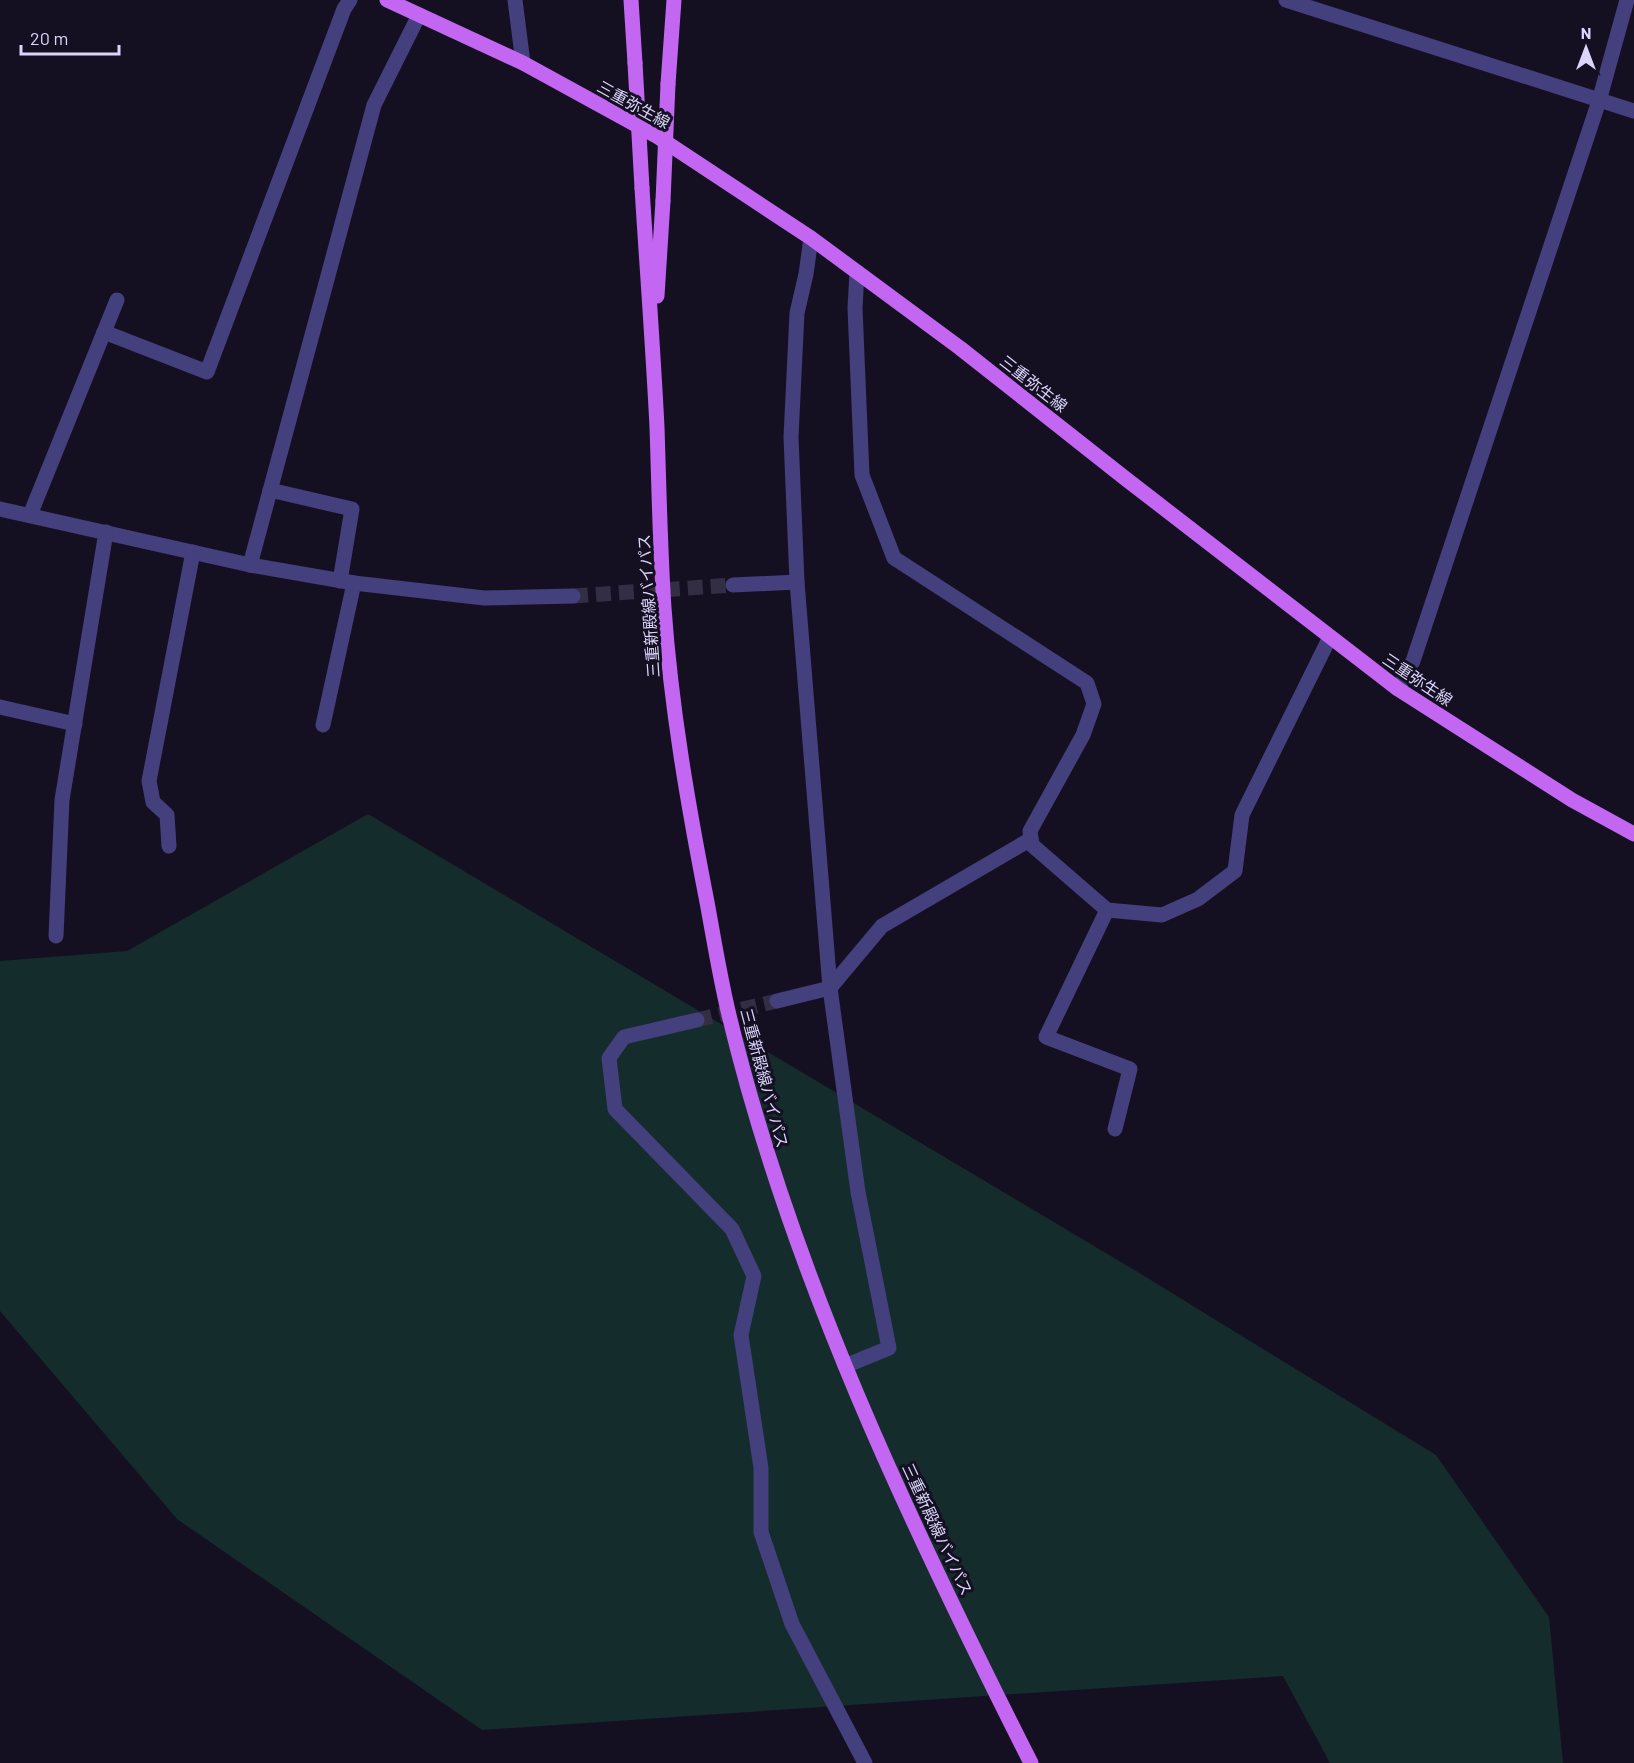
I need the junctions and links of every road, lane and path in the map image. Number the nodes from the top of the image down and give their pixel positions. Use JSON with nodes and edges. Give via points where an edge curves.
{"nodes":[{"id":1,"x":350,"y":0,"type":"edge"},
{"id":2,"x":387,"y":0,"type":"edge"},
{"id":3,"x":515,"y":0,"type":"edge"},
{"id":4,"x":631,"y":0,"type":"edge"},
{"id":5,"x":674,"y":0,"type":"edge"},
{"id":6,"x":1286,"y":0,"type":"edge"},
{"id":7,"x":1627,"y":0,"type":"edge"},
{"id":8,"x":419,"y":15,"type":"junction"},
{"id":9,"x":523,"y":63,"type":"junction"},
{"id":10,"x":1599,"y":101,"type":"junction"},
{"id":11,"x":1634,"y":111,"type":"edge"},
{"id":12,"x":811,"y":238,"type":"junction"},
{"id":13,"x":857,"y":272,"type":"junction"},
{"id":14,"x":117,"y":300,"type":"dead end"},
{"id":15,"x":104,"y":332,"type":"junction"},
{"id":16,"x":653,"y":353,"type":"junction"},
{"id":17,"x":270,"y":490,"type":"junction"},
{"id":18,"x":0,"y":509,"type":"edge"},
{"id":19,"x":30,"y":515,"type":"junction"},
{"id":20,"x":106,"y":532,"type":"junction"},
{"id":21,"x":193,"y":552,"type":"junction"},
{"id":22,"x":250,"y":565,"type":"junction"},
{"id":23,"x":347,"y":582,"type":"junction"},
{"id":24,"x":797,"y":582,"type":"junction"},
{"id":25,"x":734,"y":585,"type":"tunnel mouth"},
{"id":26,"x":573,"y":596,"type":"tunnel mouth"},
{"id":27,"x":1330,"y":637,"type":"junction"},
{"id":28,"x":1398,"y":689,"type":"junction"},
{"id":29,"x":0,"y":707,"type":"edge"},
{"id":30,"x":75,"y":724,"type":"junction"},
{"id":31,"x":323,"y":725,"type":"dead end"},
{"id":32,"x":1634,"y":834,"type":"edge"},
{"id":33,"x":1031,"y":838,"type":"junction"},
{"id":34,"x":169,"y":846,"type":"dead end"},
{"id":35,"x":1107,"y":910,"type":"junction"},
{"id":36,"x":56,"y":936,"type":"dead end"},
{"id":37,"x":830,"y":988,"type":"junction"},
{"id":38,"x":777,"y":1001,"type":"tunnel mouth"},
{"id":39,"x":697,"y":1020,"type":"tunnel mouth"},
{"id":40,"x":1114,"y":1128,"type":"dead end"},
{"id":41,"x":845,"y":1366,"type":"junction"},
{"id":42,"x":865,"y":1763,"type":"edge"},
{"id":43,"x":1031,"y":1763,"type":"edge"}],
"edges":[{"from":1,"to":15,"type":"street","via":[[207,372]]},
{"from":2,"to":8,"type":"main road","name":"三重弥生線"},
{"from":3,"to":9,"type":"street"},
{"from":4,"to":16,"type":"main road","name":"三重新殿線バイパス","bridge":true},
{"from":5,"to":16,"type":"main road","name":"三重新殿線バイパス","bridge":true},
{"from":6,"to":10,"type":"street"},
{"from":7,"to":10,"type":"street"},
{"from":8,"to":9,"type":"main road","name":"三重弥生線"},
{"from":8,"to":17,"type":"street","via":[[374,105]]},
{"from":9,"to":12,"type":"main road","name":"三重弥生線","via":[[658,137]]},
{"from":10,"to":11,"type":"street"},
{"from":10,"to":28,"type":"street","via":[[1413,661]]},
{"from":12,"to":13,"type":"main road","name":"三重弥生線"},
{"from":12,"to":24,"type":"street","via":[[797,313],[791,426]]},
{"from":13,"to":27,"type":"main road","name":"三重弥生線"},
{"from":13,"to":33,"type":"street","via":[[862,475],[894,558],[1087,683],[1094,704],[1083,735],[1030,831]]},
{"from":14,"to":15,"type":"street"},
{"from":15,"to":19,"type":"street"},
{"from":16,"to":41,"type":"main road","name":"三重新殿線バイパス","via":[[664,607],[691,822],[728,1015],[770,1161]]},
{"from":17,"to":22,"type":"street"},
{"from":17,"to":23,"type":"street","via":[[352,509]]},
{"from":18,"to":19,"type":"street"},
{"from":19,"to":20,"type":"street"},
{"from":20,"to":21,"type":"street"},
{"from":20,"to":30,"type":"street"},
{"from":21,"to":22,"type":"street"},
{"from":21,"to":34,"type":"street","via":[[149,781],[153,802],[167,815]]},
{"from":22,"to":23,"type":"street"},
{"from":23,"to":26,"type":"street","via":[[484,598]]},
{"from":23,"to":31,"type":"street"},
{"from":24,"to":25,"type":"street"},
{"from":24,"to":37,"type":"street"},
{"from":27,"to":28,"type":"main road","name":"三重弥生線"},
{"from":27,"to":35,"type":"street","via":[[1242,815],[1235,871],[1198,899],[1162,915]]},
{"from":28,"to":32,"type":"main road","name":"三重弥生線","via":[[1572,800]]},
{"from":29,"to":30,"type":"street"},
{"from":30,"to":36,"type":"street","via":[[62,800]]},
{"from":33,"to":35,"type":"street","via":[[1032,845]]},
{"from":33,"to":37,"type":"street","via":[[882,926]]},
{"from":35,"to":40,"type":"street","via":[[1046,1037],[1130,1069]]},
{"from":37,"to":38,"type":"street"},
{"from":37,"to":41,"type":"street","via":[[858,1192],[889,1348]]},
{"from":39,"to":42,"type":"street","via":[[624,1037],[609,1058],[615,1109],[732,1229],[754,1276],[741,1335],[761,1468],[761,1532],[792,1624]]},
{"from":41,"to":43,"type":"main road","name":"三重新殿線バイパス","via":[[972,1646]]}]}
